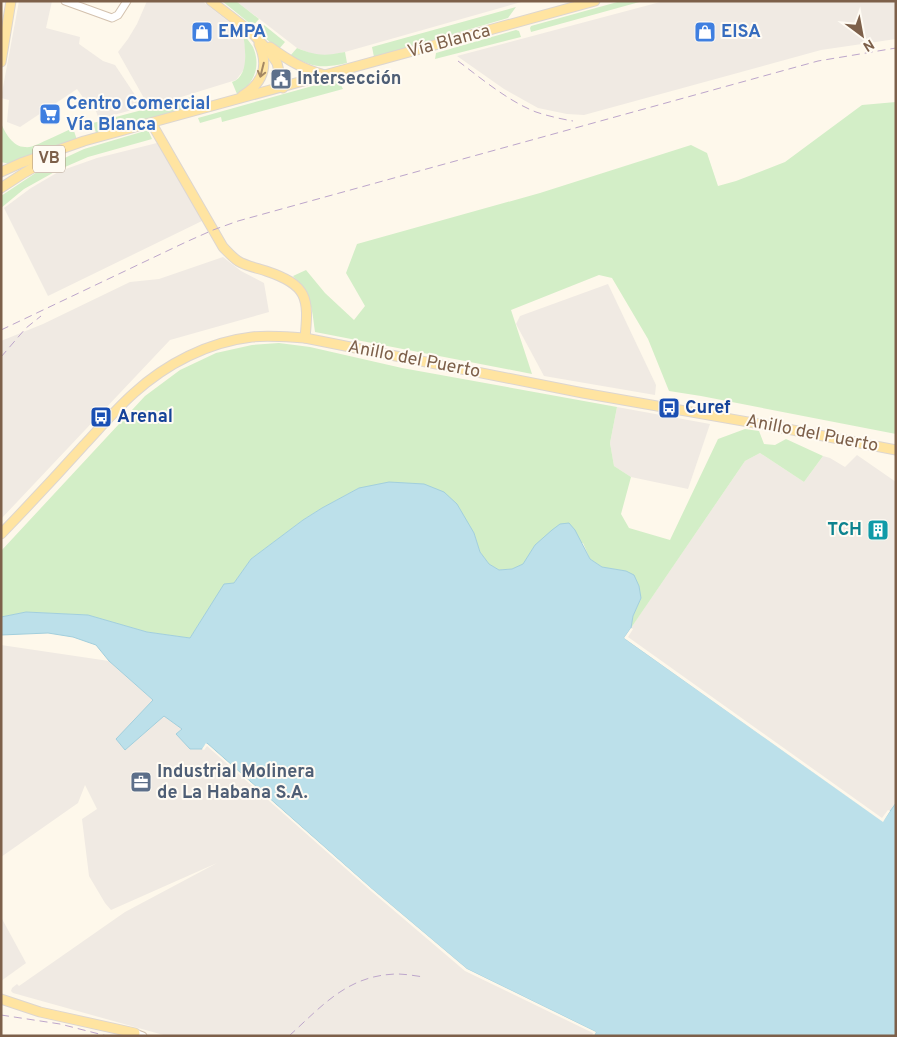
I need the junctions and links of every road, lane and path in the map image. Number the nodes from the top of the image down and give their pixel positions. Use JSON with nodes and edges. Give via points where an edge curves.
{"nodes":[{"id":1,"x":11,"y":1,"type":"edge"},
{"id":2,"x":65,"y":1,"type":"edge"},
{"id":3,"x":127,"y":1,"type":"edge"},
{"id":4,"x":211,"y":1,"type":"edge"},
{"id":5,"x":596,"y":1,"type":"edge"},
{"id":6,"x":250,"y":32,"type":"junction"},
{"id":7,"x":2,"y":58,"type":"edge"},
{"id":8,"x":325,"y":75,"type":"junction"},
{"id":9,"x":283,"y":88,"type":"junction"},
{"id":10,"x":234,"y":101,"type":"junction"},
{"id":11,"x":152,"y":124,"type":"junction"},
{"id":12,"x":101,"y":138,"type":"junction"},
{"id":13,"x":1,"y":165,"type":"edge"},
{"id":14,"x":12,"y":166,"type":"junction"},
{"id":15,"x":1,"y":172,"type":"edge"},
{"id":16,"x":1,"y":188,"type":"edge"},
{"id":17,"x":305,"y":338,"type":"junction"},
{"id":18,"x":896,"y":450,"type":"edge"},
{"id":19,"x":1,"y":534,"type":"edge"},
{"id":20,"x":1,"y":999,"type":"edge"},
{"id":21,"x":137,"y":1035,"type":"edge"}],
"edges":[{"from":1,"to":7,"type":"main road"},
{"from":2,"to":3,"type":"street","via":[[112,18],[118,15]]},
{"from":4,"to":6,"type":"main road"},
{"from":5,"to":8,"type":"main road","name":"Vía Blanca"},
{"from":6,"to":8,"type":"main road","via":[[295,64]]},
{"from":6,"to":9,"type":"main road","via":[[274,57]]},
{"from":6,"to":10,"type":"main road","one_way":true,"via":[[262,50],[264,67],[255,86]]},
{"from":8,"to":9,"type":"main road","name":"Vía Blanca"},
{"from":9,"to":10,"type":"main road","name":"Vía Blanca","number":"VB"},
{"from":10,"to":11,"type":"main road","name":"Vía Blanca","number":"VB"},
{"from":11,"to":12,"type":"main road","name":"Vía Blanca","number":"VB"},
{"from":11,"to":17,"type":"main road","via":[[223,248],[238,260],[292,282],[300,289],[306,301]]},
{"from":12,"to":14,"type":"main road","name":"Vía Blanca","number":"VB"},
{"from":12,"to":16,"type":"main road","name":"Vía Blanca","number":"VB","via":[[50,158]]},
{"from":13,"to":14,"type":"main road"},
{"from":14,"to":15,"type":"main road","name":"Vía Blanca","number":"VB"},
{"from":17,"to":18,"type":"main road","name":"Anillo del Puerto"},
{"from":17,"to":19,"type":"main road","name":"Anillo del Puerto","via":[[280,336],[236,340],[193,354],[156,375],[106,421]]},
{"from":20,"to":21,"type":"main road","via":[[40,1012]]}]}
